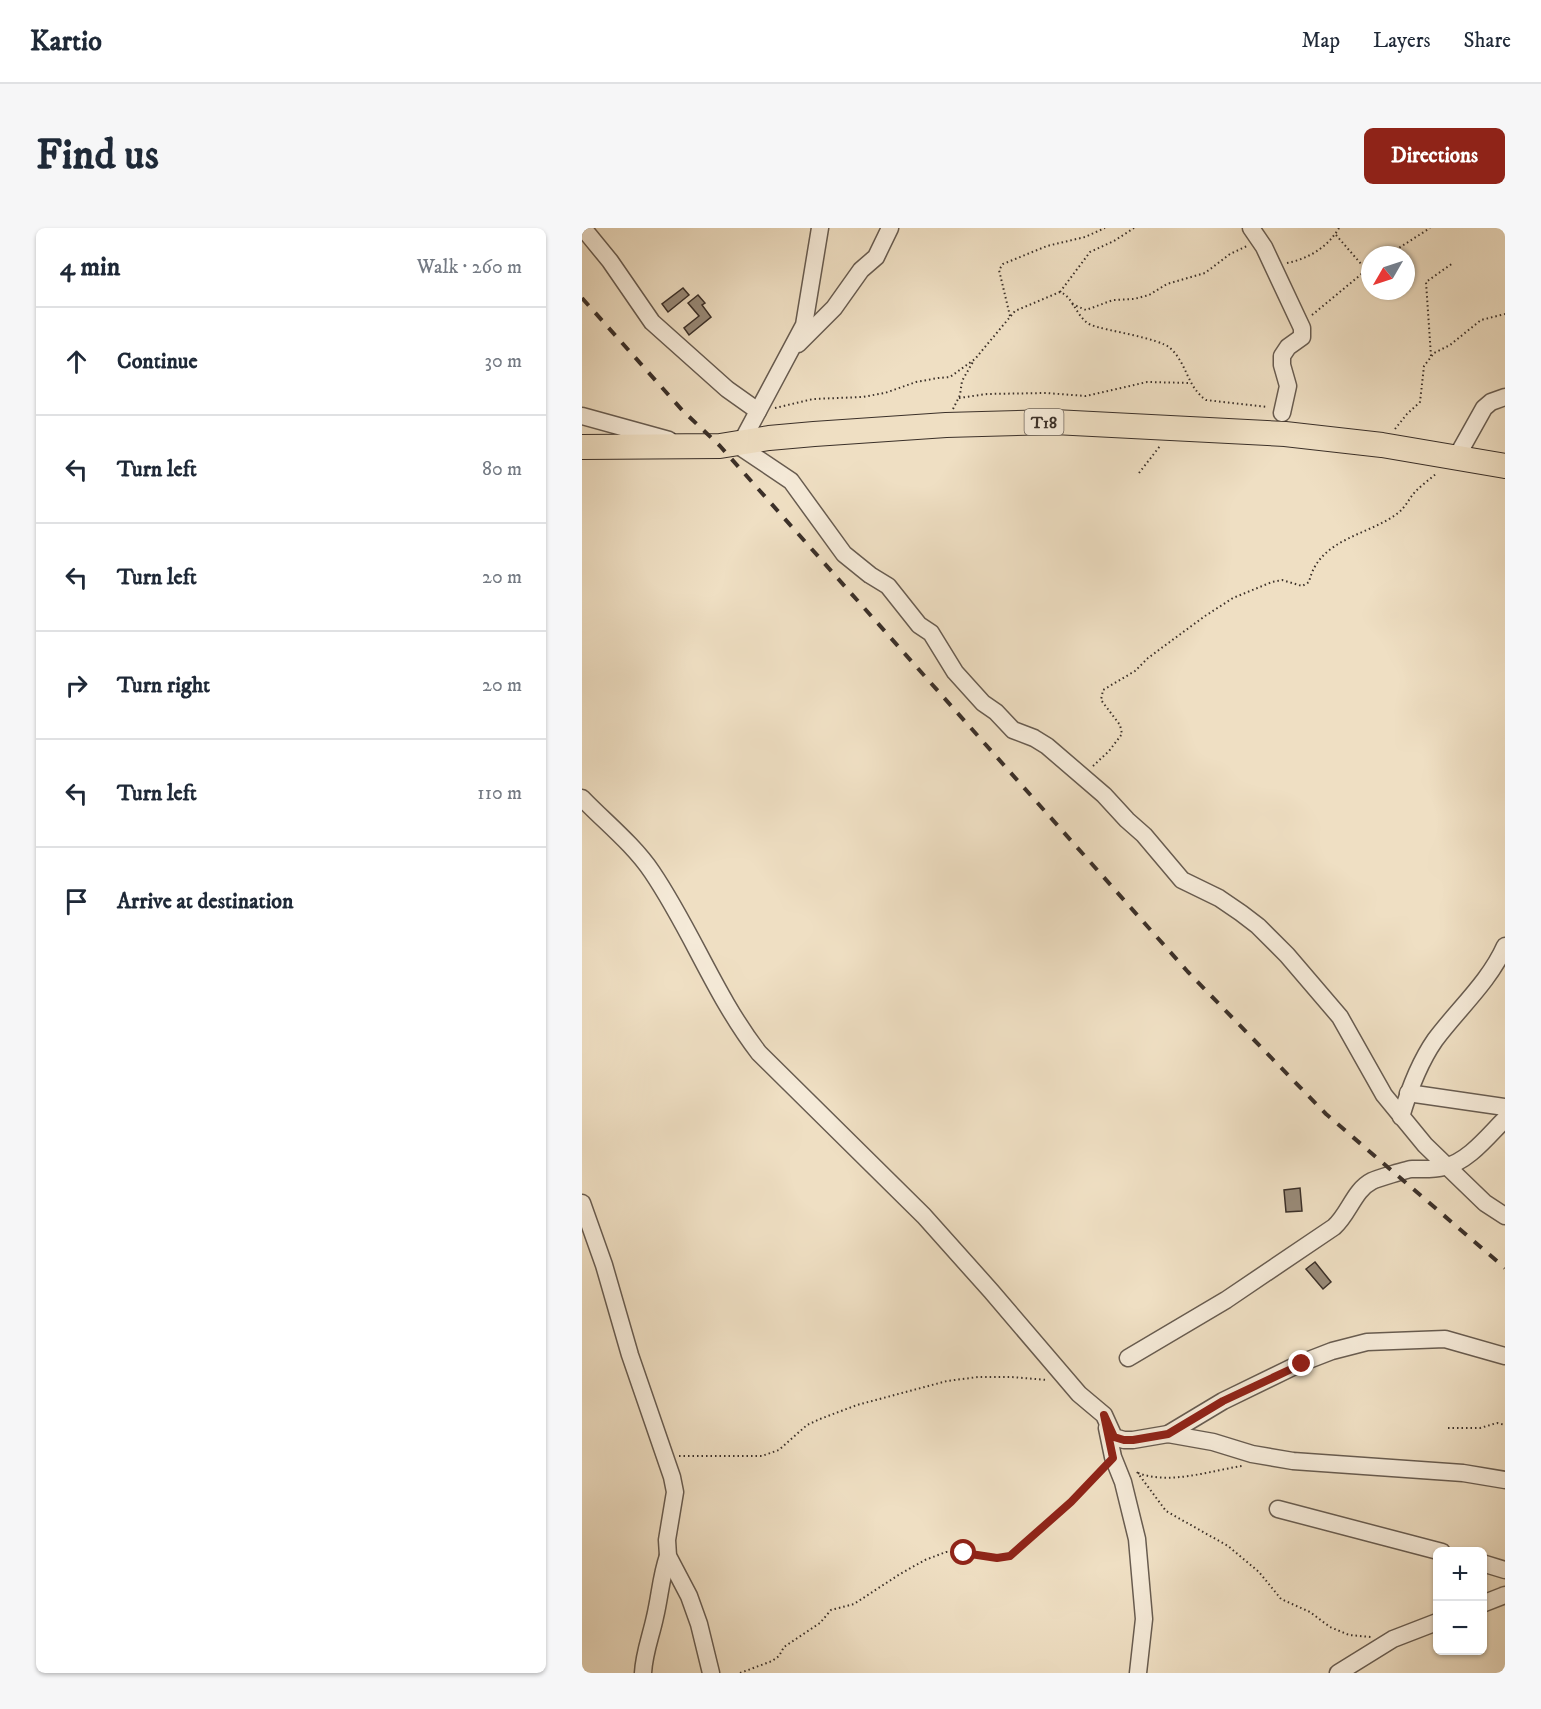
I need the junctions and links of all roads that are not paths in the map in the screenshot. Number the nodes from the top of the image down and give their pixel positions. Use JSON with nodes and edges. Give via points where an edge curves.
{"nodes":[{"id":1,"x":583,"y":228,"type":"edge"},
{"id":2,"x":820,"y":228,"type":"edge"},
{"id":3,"x":890,"y":228,"type":"edge"},
{"id":4,"x":1253,"y":231,"type":"edge"},
{"id":5,"x":791,"y":350,"type":"junction"},
{"id":6,"x":1505,"y":397,"type":"edge"},
{"id":7,"x":758,"y":411,"type":"junction"},
{"id":8,"x":1282,"y":413,"type":"road end"},
{"id":9,"x":582,"y":416,"type":"edge"},
{"id":10,"x":738,"y":444,"type":"junction"},
{"id":11,"x":690,"y":446,"type":"junction"},
{"id":12,"x":582,"y":447,"type":"edge"},
{"id":13,"x":1456,"y":458,"type":"junction"},
{"id":14,"x":1505,"y":466,"type":"edge"},
{"id":15,"x":582,"y":798,"type":"edge"},
{"id":16,"x":1505,"y":946,"type":"edge"},
{"id":17,"x":1408,"y":1093,"type":"junction"},
{"id":18,"x":1505,"y":1107,"type":"edge"},
{"id":19,"x":1401,"y":1117,"type":"junction"},
{"id":20,"x":1505,"y":1119,"type":"edge"},
{"id":21,"x":1446,"y":1167,"type":"junction"},
{"id":22,"x":582,"y":1203,"type":"edge"},
{"id":23,"x":1505,"y":1216,"type":"edge"},
{"id":24,"x":1505,"y":1356,"type":"edge"},
{"id":25,"x":1128,"y":1358,"type":"dead end"},
{"id":26,"x":1104,"y":1415,"type":"junction"},
{"id":27,"x":1168,"y":1434,"type":"junction"},
{"id":28,"x":1505,"y":1480,"type":"edge"},
{"id":29,"x":1278,"y":1509,"type":"dead end"},
{"id":30,"x":1433,"y":1549,"type":"edge"},
{"id":31,"x":669,"y":1556,"type":"junction"},
{"id":32,"x":1487,"y":1565,"type":"edge"},
{"id":33,"x":1505,"y":1570,"type":"edge"},
{"id":34,"x":1505,"y":1595,"type":"edge"},
{"id":35,"x":1487,"y":1602,"type":"edge"},
{"id":36,"x":1433,"y":1624,"type":"edge"},
{"id":37,"x":644,"y":1673,"type":"edge"},
{"id":38,"x":711,"y":1673,"type":"edge"},
{"id":39,"x":1138,"y":1673,"type":"edge"},
{"id":40,"x":1338,"y":1673,"type":"edge"}],
"edges":[{"from":1,"to":7,"type":"street","via":[[652,322],[727,389]]},
{"from":2,"to":5,"type":"street","via":[[807,317]]},
{"from":3,"to":5,"type":"street","via":[[876,257],[861,270],[834,308]]},
{"from":4,"to":8,"type":"street","via":[[1300,324],[1302,337],[1282,356],[1288,386]]},
{"from":5,"to":7,"type":"street"},
{"from":6,"to":13,"type":"street","via":[[1484,408]]},
{"from":7,"to":10,"type":"street"},
{"from":9,"to":11,"type":"street"},
{"from":10,"to":11,"type":"highway","number":"T18"},
{"from":10,"to":13,"type":"highway","number":"T18","via":[[769,438],[946,425],[1054,422],[1285,434]]},
{"from":10,"to":19,"type":"street","via":[[790,481],[844,554],[888,586],[919,625],[931,633],[955,672],[1012,730],[1041,742],[1104,795],[1182,880],[1241,913],[1287,955],[1340,1017],[1370,1072]]},
{"from":11,"to":12,"type":"highway","number":"T18"},
{"from":13,"to":14,"type":"highway","number":"T18"},
{"from":15,"to":26,"type":"street","via":[[650,869],[724,1003],[759,1053],[924,1216],[1079,1394]]},
{"from":16,"to":17,"type":"street","via":[[1473,995],[1435,1041]]},
{"from":17,"to":18,"type":"street"},
{"from":17,"to":19,"type":"street"},
{"from":19,"to":21,"type":"street"},
{"from":20,"to":21,"type":"street","via":[[1464,1157]]},
{"from":21,"to":23,"type":"street"},
{"from":21,"to":25,"type":"street","via":[[1410,1169],[1370,1183],[1334,1227],[1226,1300]]},
{"from":22,"to":31,"type":"street","via":[[672,1477],[675,1492],[667,1540]]},
{"from":24,"to":27,"type":"street","via":[[1445,1338],[1366,1342],[1302,1364],[1223,1401]]},
{"from":26,"to":27,"type":"street","via":[[1114,1437],[1124,1440]]},
{"from":26,"to":39,"type":"street","via":[[1130,1509],[1140,1563],[1144,1619]]},
{"from":27,"to":28,"type":"street","via":[[1293,1461],[1463,1473]]},
{"from":29,"to":30,"type":"street"},
{"from":31,"to":37,"type":"street","via":[[662,1574]]},
{"from":31,"to":38,"type":"street","via":[[689,1596]]},
{"from":32,"to":33,"type":"street"},
{"from":34,"to":35,"type":"street"},
{"from":36,"to":40,"type":"street","via":[[1394,1639]]}]}
